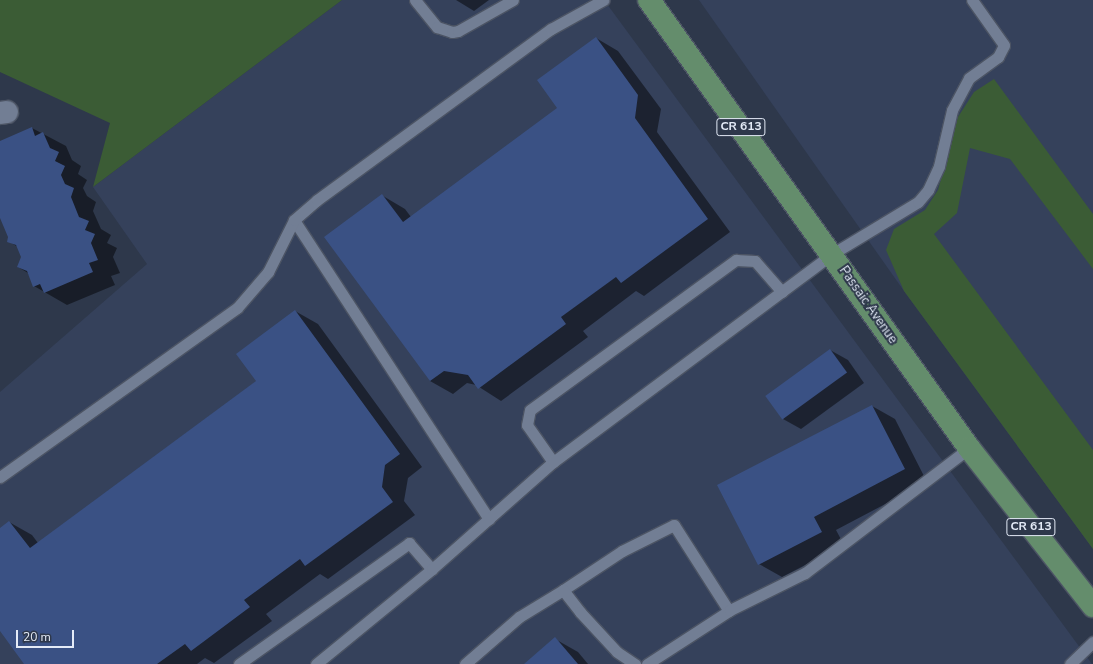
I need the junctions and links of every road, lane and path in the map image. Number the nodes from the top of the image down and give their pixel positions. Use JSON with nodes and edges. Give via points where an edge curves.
{"nodes":[{"id":1,"x":415,"y":0,"type":"edge"},
{"id":2,"x":512,"y":0,"type":"edge"},
{"id":3,"x":603,"y":0,"type":"edge"},
{"id":4,"x":649,"y":0,"type":"edge"},
{"id":5,"x":972,"y":0,"type":"edge"},
{"id":6,"x":294,"y":220,"type":"junction"},
{"id":7,"x":832,"y":254,"type":"junction"},
{"id":8,"x":782,"y":292,"type":"junction"},
{"id":9,"x":969,"y":448,"type":"junction"},
{"id":10,"x":553,"y":462,"type":"junction"},
{"id":11,"x":0,"y":476,"type":"edge"},
{"id":12,"x":489,"y":519,"type":"junction"},
{"id":13,"x":432,"y":569,"type":"junction"},
{"id":14,"x":563,"y":590,"type":"junction"},
{"id":15,"x":1093,"y":606,"type":"edge"},
{"id":16,"x":729,"y":611,"type":"junction"},
{"id":17,"x":1093,"y":642,"type":"edge"},
{"id":18,"x":239,"y":664,"type":"edge"},
{"id":19,"x":316,"y":664,"type":"edge"},
{"id":20,"x":465,"y":664,"type":"edge"},
{"id":21,"x":635,"y":664,"type":"edge"},
{"id":22,"x":647,"y":664,"type":"edge"},
{"id":23,"x":1070,"y":664,"type":"edge"}],
"edges":[{"from":1,"to":2,"type":"lane","via":[[438,27],[452,32]]},
{"from":3,"to":6,"type":"lane","via":[[551,29]]},
{"from":4,"to":7,"type":"main road","name":"Passaic Avenue","number":"CR 613"},
{"from":5,"to":7,"type":"lane","via":[[1004,45],[998,57],[969,78],[952,110],[939,166],[928,190],[918,202]]},
{"from":6,"to":11,"type":"lane","via":[[268,272],[238,308]]},
{"from":6,"to":12,"type":"lane"},
{"from":7,"to":8,"type":"lane"},
{"from":7,"to":9,"type":"main road","name":"Passaic Avenue","number":"CR 613"},
{"from":8,"to":10,"type":"lane"},
{"from":8,"to":10,"type":"lane","via":[[754,261],[736,260],[530,410],[527,425]]},
{"from":9,"to":15,"type":"main road","name":"Passaic Avenue","number":"CR 613"},
{"from":9,"to":16,"type":"lane","via":[[804,573]]},
{"from":10,"to":12,"type":"lane"},
{"from":12,"to":13,"type":"lane"},
{"from":13,"to":18,"type":"lane","via":[[409,543]]},
{"from":13,"to":19,"type":"lane"},
{"from":14,"to":16,"type":"lane","via":[[622,551],[674,525]]},
{"from":14,"to":20,"type":"lane","via":[[519,617]]},
{"from":14,"to":21,"type":"lane","via":[[617,652]]},
{"from":16,"to":22,"type":"lane"},
{"from":17,"to":23,"type":"lane"}]}
